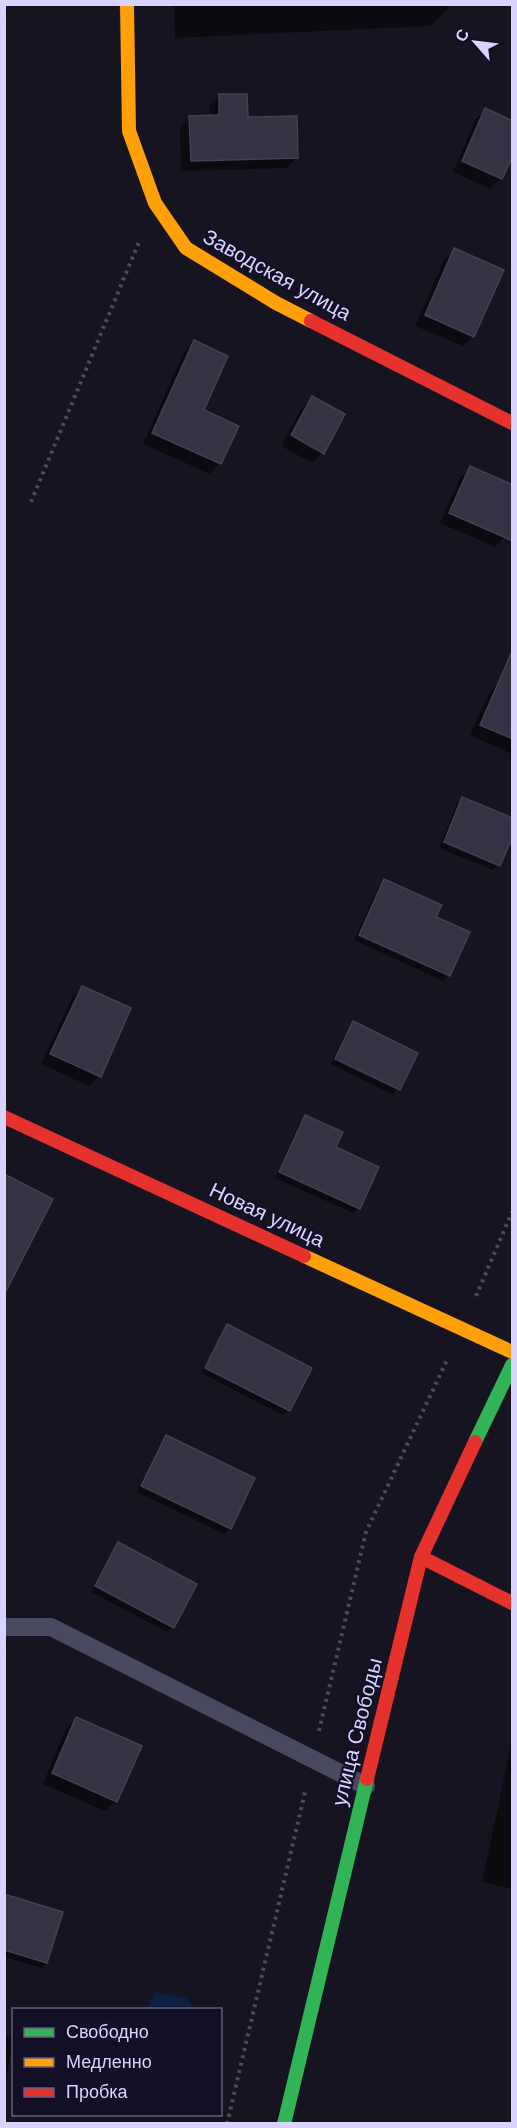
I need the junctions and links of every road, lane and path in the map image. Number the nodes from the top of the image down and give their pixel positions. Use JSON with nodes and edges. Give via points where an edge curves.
{"nodes":[{"id":1,"x":127,"y":4,"type":"edge"},
{"id":2,"x":155,"y":202,"type":"junction"},
{"id":3,"x":513,"y":423,"type":"edge"},
{"id":4,"x":31,"y":502,"type":"dead end"},
{"id":5,"x":4,"y":1117,"type":"edge"},
{"id":6,"x":513,"y":1212,"type":"edge"},
{"id":7,"x":462,"y":1328,"type":"junction"},
{"id":8,"x":513,"y":1352,"type":"edge"},
{"id":9,"x":513,"y":1365,"type":"edge"},
{"id":10,"x":421,"y":1557,"type":"junction"},
{"id":11,"x":513,"y":1603,"type":"edge"},
{"id":12,"x":4,"y":1627,"type":"edge"},
{"id":13,"x":313,"y":1760,"type":"junction"},
{"id":14,"x":366,"y":1786,"type":"junction"},
{"id":15,"x":227,"y":2124,"type":"edge"},
{"id":16,"x":284,"y":2124,"type":"edge"}],
"edges":[{"from":1,"to":2,"type":"street","name":"Заводская улица","via":[[129,131]]},
{"from":2,"to":3,"type":"street","name":"Заводская улица","via":[[186,248],[276,303]]},
{"from":2,"to":4,"type":"path"},
{"from":5,"to":7,"type":"street","name":"Новая улица"},
{"from":6,"to":7,"type":"path"},
{"from":7,"to":8,"type":"street","name":"Новая улица"},
{"from":7,"to":13,"type":"path","via":[[366,1532]]},
{"from":9,"to":10,"type":"street","name":"улица Свободы"},
{"from":10,"to":11,"type":"street"},
{"from":10,"to":14,"type":"street","name":"улица Свободы"},
{"from":12,"to":13,"type":"lane","via":[[51,1627]]},
{"from":13,"to":14,"type":"lane"},
{"from":13,"to":15,"type":"path"},
{"from":14,"to":16,"type":"street","name":"улица Свободы"}]}
